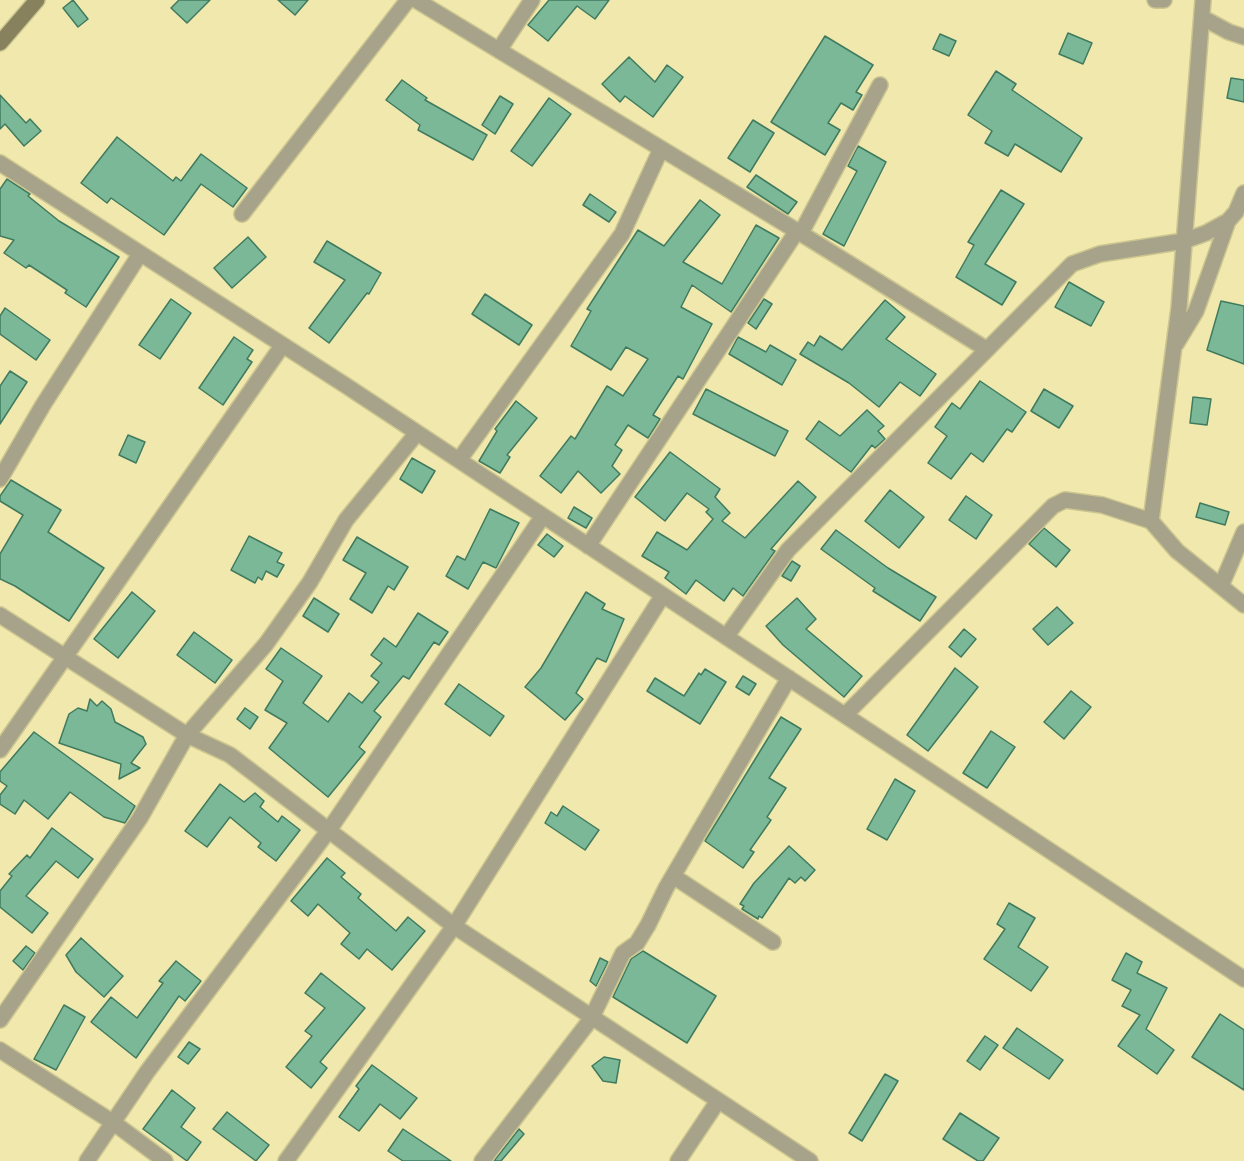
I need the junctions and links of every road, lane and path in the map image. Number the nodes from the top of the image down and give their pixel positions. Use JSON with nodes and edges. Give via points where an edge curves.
{"nodes":[{"id":1,"x":37,"y":0,"type":"edge"},
{"id":2,"x":408,"y":0,"type":"edge"},
{"id":3,"x":416,"y":0,"type":"edge"},
{"id":4,"x":532,"y":0,"type":"edge"},
{"id":5,"x":1155,"y":0,"type":"edge"},
{"id":6,"x":1164,"y":0,"type":"edge"},
{"id":7,"x":1203,"y":0,"type":"edge"},
{"id":8,"x":1203,"y":18,"type":"junction"},
{"id":9,"x":1244,"y":37,"type":"edge"},
{"id":10,"x":0,"y":43,"type":"edge"},
{"id":11,"x":499,"y":50,"type":"junction"},
{"id":12,"x":880,"y":85,"type":"dead end"},
{"id":13,"x":661,"y":149,"type":"junction"},
{"id":14,"x":0,"y":163,"type":"edge"},
{"id":15,"x":1244,"y":193,"type":"edge"},
{"id":16,"x":242,"y":214,"type":"dead end"},
{"id":17,"x":1228,"y":220,"type":"junction"},
{"id":18,"x":799,"y":232,"type":"junction"},
{"id":19,"x":1184,"y":241,"type":"junction"},
{"id":20,"x":140,"y":254,"type":"junction"},
{"id":21,"x":282,"y":346,"type":"junction"},
{"id":22,"x":1174,"y":346,"type":"junction"},
{"id":23,"x":986,"y":349,"type":"junction"},
{"id":24,"x":417,"y":433,"type":"junction"},
{"id":25,"x":459,"y":460,"type":"junction"},
{"id":26,"x":0,"y":479,"type":"edge"},
{"id":27,"x":543,"y":516,"type":"junction"},
{"id":28,"x":1151,"y":521,"type":"junction"},
{"id":29,"x":1244,"y":532,"type":"edge"},
{"id":30,"x":588,"y":546,"type":"junction"},
{"id":31,"x":1221,"y":586,"type":"junction"},
{"id":32,"x":663,"y":596,"type":"junction"},
{"id":33,"x":1244,"y":605,"type":"edge"},
{"id":34,"x":0,"y":615,"type":"edge"},
{"id":35,"x":726,"y":637,"type":"junction"},
{"id":36,"x":65,"y":659,"type":"junction"},
{"id":37,"x":789,"y":678,"type":"junction"},
{"id":38,"x":845,"y":715,"type":"junction"},
{"id":39,"x":187,"y":735,"type":"junction"},
{"id":40,"x":0,"y":750,"type":"edge"},
{"id":41,"x":329,"y":830,"type":"junction"},
{"id":42,"x":673,"y":876,"type":"junction"},
{"id":43,"x":454,"y":926,"type":"junction"},
{"id":44,"x":773,"y":942,"type":"dead end"},
{"id":45,"x":1244,"y":979,"type":"edge"},
{"id":46,"x":591,"y":1018,"type":"junction"},
{"id":47,"x":0,"y":1020,"type":"edge"},
{"id":48,"x":0,"y":1050,"type":"edge"},
{"id":49,"x":718,"y":1101,"type":"junction"},
{"id":50,"x":114,"y":1123,"type":"junction"},
{"id":51,"x":87,"y":1161,"type":"edge"},
{"id":52,"x":165,"y":1161,"type":"edge"},
{"id":53,"x":286,"y":1161,"type":"edge"},
{"id":54,"x":482,"y":1161,"type":"edge"},
{"id":55,"x":678,"y":1161,"type":"edge"},
{"id":56,"x":810,"y":1161,"type":"edge"}],
"edges":[{"from":1,"to":10,"type":"street"},
{"from":2,"to":16,"type":"street"},
{"from":3,"to":11,"type":"street"},
{"from":4,"to":11,"type":"street"},
{"from":5,"to":6,"type":"street"},
{"from":7,"to":8,"type":"street"},
{"from":8,"to":9,"type":"street"},
{"from":8,"to":19,"type":"street"},
{"from":11,"to":13,"type":"street"},
{"from":12,"to":18,"type":"street"},
{"from":13,"to":18,"type":"street"},
{"from":13,"to":25,"type":"street","via":[[622,234]]},
{"from":14,"to":20,"type":"street"},
{"from":15,"to":17,"type":"street"},
{"from":17,"to":19,"type":"street"},
{"from":17,"to":22,"type":"street","via":[[1196,311]]},
{"from":18,"to":23,"type":"street"},
{"from":18,"to":30,"type":"street"},
{"from":19,"to":22,"type":"street"},
{"from":19,"to":23,"type":"street","via":[[1100,254],[1072,264]]},
{"from":20,"to":21,"type":"street"},
{"from":20,"to":26,"type":"street"},
{"from":21,"to":24,"type":"street"},
{"from":21,"to":36,"type":"street"},
{"from":22,"to":28,"type":"street"},
{"from":23,"to":35,"type":"street","via":[[788,550]]},
{"from":24,"to":25,"type":"street"},
{"from":24,"to":39,"type":"street","via":[[346,520],[310,582],[266,644]]},
{"from":25,"to":27,"type":"street"},
{"from":27,"to":30,"type":"street"},
{"from":27,"to":41,"type":"street"},
{"from":28,"to":31,"type":"street","via":[[1177,551]]},
{"from":28,"to":38,"type":"street","via":[[1102,504],[1065,500],[1053,506]]},
{"from":29,"to":31,"type":"street"},
{"from":30,"to":32,"type":"street"},
{"from":31,"to":33,"type":"street"},
{"from":32,"to":35,"type":"street"},
{"from":32,"to":43,"type":"street"},
{"from":34,"to":36,"type":"street"},
{"from":35,"to":37,"type":"street"},
{"from":36,"to":39,"type":"street"},
{"from":36,"to":40,"type":"street"},
{"from":37,"to":38,"type":"street"},
{"from":37,"to":42,"type":"street"},
{"from":38,"to":45,"type":"street"},
{"from":39,"to":41,"type":"street","via":[[230,755]]},
{"from":39,"to":47,"type":"street","via":[[140,818]]},
{"from":41,"to":43,"type":"street"},
{"from":41,"to":50,"type":"street","via":[[154,1063]]},
{"from":42,"to":44,"type":"street"},
{"from":42,"to":46,"type":"street","via":[[637,943],[624,953]]},
{"from":43,"to":46,"type":"street"},
{"from":43,"to":53,"type":"street"},
{"from":46,"to":49,"type":"street"},
{"from":46,"to":54,"type":"street"},
{"from":48,"to":50,"type":"street"},
{"from":49,"to":55,"type":"street"},
{"from":49,"to":56,"type":"street"},
{"from":50,"to":51,"type":"street"},
{"from":50,"to":52,"type":"street"}]}
